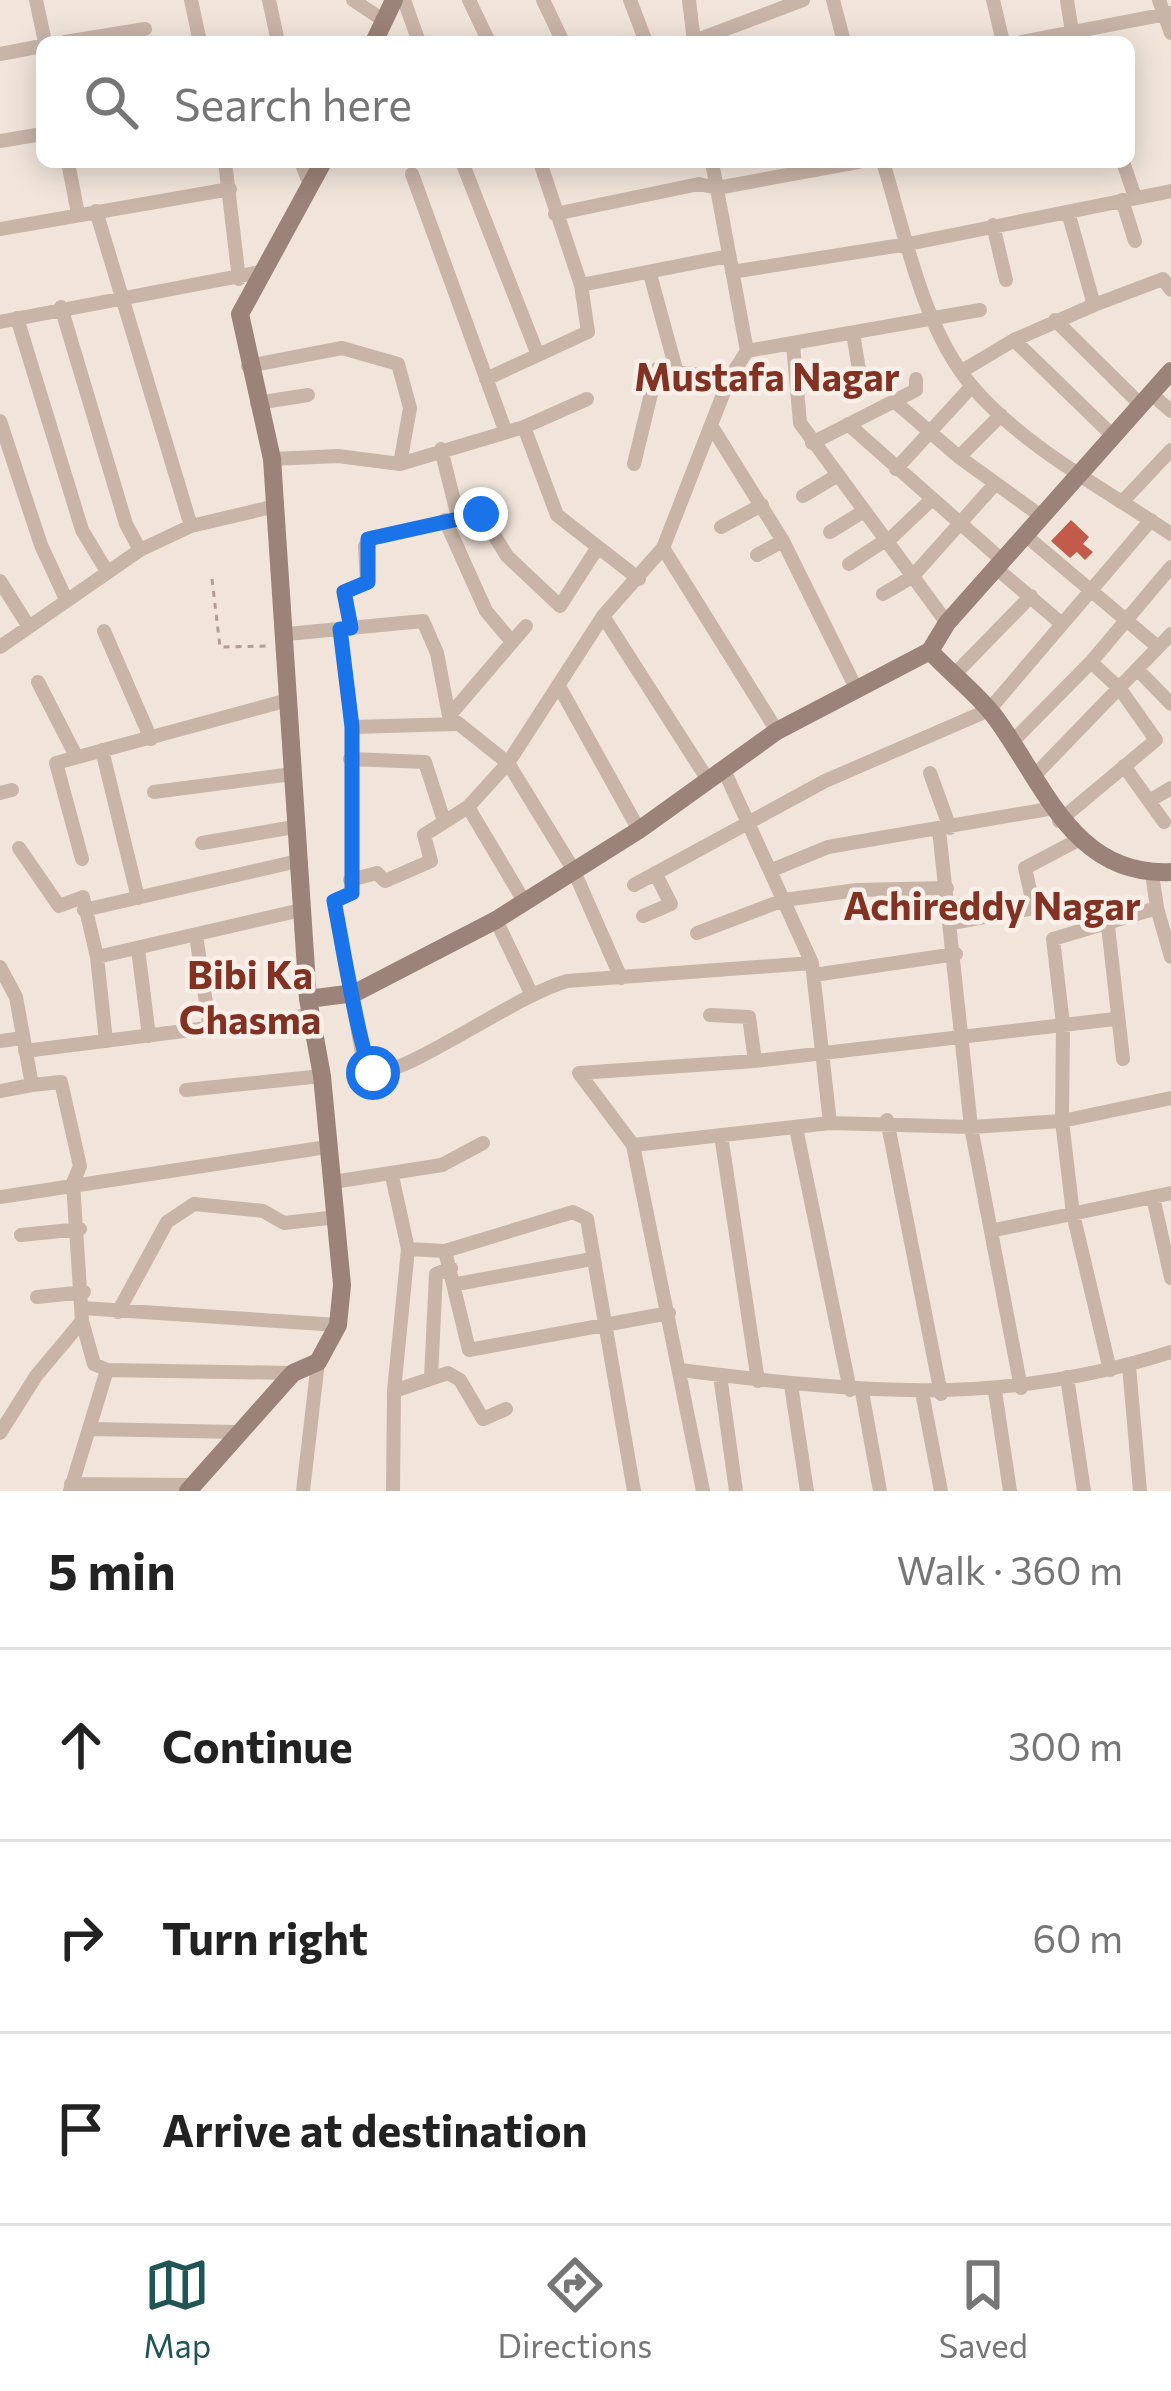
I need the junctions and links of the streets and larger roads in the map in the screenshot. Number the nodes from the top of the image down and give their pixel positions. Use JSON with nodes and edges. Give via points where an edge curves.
{"nodes":[{"id":1,"x":36,"y":0,"type":"edge"},
{"id":2,"x":190,"y":0,"type":"edge"},
{"id":3,"x":269,"y":0,"type":"edge"},
{"id":4,"x":353,"y":0,"type":"edge"},
{"id":5,"x":394,"y":0,"type":"edge"},
{"id":6,"x":404,"y":0,"type":"edge"},
{"id":7,"x":470,"y":0,"type":"edge"},
{"id":8,"x":543,"y":0,"type":"edge"},
{"id":9,"x":630,"y":0,"type":"edge"},
{"id":10,"x":689,"y":0,"type":"edge"},
{"id":11,"x":803,"y":0,"type":"edge"},
{"id":12,"x":833,"y":0,"type":"edge"},
{"id":13,"x":992,"y":0,"type":"edge"},
{"id":14,"x":1067,"y":0,"type":"edge"},
{"id":15,"x":1165,"y":9,"type":"edge"},
{"id":16,"x":383,"y":20,"type":"junction"},
{"id":17,"x":145,"y":28,"type":"dead end"},
{"id":18,"x":1072,"y":32,"type":"junction"},
{"id":19,"x":1171,"y":33,"type":"edge"},
{"id":20,"x":42,"y":36,"type":"edge"},
{"id":21,"x":99,"y":36,"type":"edge"},
{"id":22,"x":199,"y":36,"type":"edge"},
{"id":23,"x":277,"y":36,"type":"edge"},
{"id":24,"x":376,"y":36,"type":"edge"},
{"id":25,"x":416,"y":36,"type":"edge"},
{"id":26,"x":486,"y":36,"type":"edge"},
{"id":27,"x":560,"y":36,"type":"edge"},
{"id":28,"x":644,"y":36,"type":"edge"},
{"id":29,"x":693,"y":36,"type":"edge"},
{"id":30,"x":710,"y":36,"type":"edge"},
{"id":31,"x":842,"y":36,"type":"edge"},
{"id":32,"x":1001,"y":36,"type":"edge"},
{"id":33,"x":1052,"y":36,"type":"edge"},
{"id":34,"x":36,"y":46,"type":"edge"},
{"id":35,"x":0,"y":54,"type":"edge"},
{"id":36,"x":36,"y":135,"type":"edge"},
{"id":37,"x":0,"y":141,"type":"edge"},
{"id":38,"x":69,"y":168,"type":"edge"},
{"id":39,"x":226,"y":168,"type":"edge"},
{"id":40,"x":303,"y":168,"type":"edge"},
{"id":41,"x":319,"y":168,"type":"edge"},
{"id":42,"x":464,"y":168,"type":"edge"},
{"id":43,"x":542,"y":168,"type":"edge"},
{"id":44,"x":713,"y":168,"type":"edge"},
{"id":45,"x":825,"y":168,"type":"edge"},
{"id":46,"x":885,"y":168,"type":"edge"},
{"id":47,"x":1124,"y":168,"type":"edge"},
{"id":48,"x":412,"y":174,"type":"dead end"},
{"id":49,"x":310,"y":184,"type":"junction"},
{"id":50,"x":717,"y":188,"type":"junction"},
{"id":51,"x":230,"y":189,"type":"junction"},
{"id":52,"x":1171,"y":191,"type":"edge"},
{"id":53,"x":1129,"y":198,"type":"junction"},
{"id":54,"x":96,"y":211,"type":"junction"},
{"id":55,"x":1068,"y":212,"type":"junction"},
{"id":56,"x":78,"y":214,"type":"junction"},
{"id":57,"x":555,"y":214,"type":"junction"},
{"id":58,"x":993,"y":224,"type":"junction"},
{"id":59,"x":0,"y":229,"type":"edge"},
{"id":60,"x":1135,"y":241,"type":"dead end"},
{"id":61,"x":908,"y":244,"type":"junction"},
{"id":62,"x":731,"y":264,"type":"junction"},
{"id":63,"x":260,"y":272,"type":"junction"},
{"id":64,"x":650,"y":274,"type":"junction"},
{"id":65,"x":239,"y":279,"type":"junction"},
{"id":66,"x":1006,"y":280,"type":"dead end"},
{"id":67,"x":581,"y":286,"type":"junction"},
{"id":68,"x":1171,"y":290,"type":"edge"},
{"id":69,"x":124,"y":296,"type":"junction"},
{"id":70,"x":1094,"y":304,"type":"junction"},
{"id":71,"x":61,"y":308,"type":"junction"},
{"id":72,"x":980,"y":310,"type":"dead end"},
{"id":73,"x":17,"y":318,"type":"junction"},
{"id":74,"x":935,"y":319,"type":"junction"},
{"id":75,"x":1055,"y":320,"type":"junction"},
{"id":76,"x":0,"y":322,"type":"edge"},
{"id":77,"x":853,"y":333,"type":"junction"},
{"id":78,"x":1014,"y":340,"type":"junction"},
{"id":79,"x":793,"y":344,"type":"junction"},
{"id":80,"x":747,"y":351,"type":"junction"},
{"id":81,"x":538,"y":355,"type":"junction"},
{"id":82,"x":248,"y":366,"type":"junction"},
{"id":83,"x":962,"y":371,"type":"junction"},
{"id":84,"x":1171,"y":371,"type":"edge"},
{"id":85,"x":677,"y":373,"type":"junction"},
{"id":86,"x":860,"y":376,"type":"dead end"},
{"id":87,"x":729,"y":379,"type":"junction"},
{"id":88,"x":916,"y":379,"type":"dead end"},
{"id":89,"x":485,"y":380,"type":"junction"},
{"id":90,"x":972,"y":386,"type":"junction"},
{"id":91,"x":308,"y":395,"type":"dead end"},
{"id":92,"x":587,"y":399,"type":"dead end"},
{"id":93,"x":1145,"y":399,"type":"junction"},
{"id":94,"x":893,"y":401,"type":"junction"},
{"id":95,"x":256,"y":403,"type":"junction"},
{"id":96,"x":1171,"y":411,"type":"edge"},
{"id":97,"x":1000,"y":415,"type":"junction"},
{"id":98,"x":0,"y":421,"type":"edge"},
{"id":99,"x":848,"y":424,"type":"junction"},
{"id":100,"x":524,"y":427,"type":"junction"},
{"id":101,"x":712,"y":427,"type":"junction"},
{"id":102,"x":505,"y":430,"type":"junction"},
{"id":103,"x":929,"y":433,"type":"junction"},
{"id":104,"x":1112,"y":435,"type":"junction"},
{"id":105,"x":812,"y":443,"type":"junction"},
{"id":106,"x":441,"y":449,"type":"junction"},
{"id":107,"x":1171,"y":450,"type":"edge"},
{"id":108,"x":959,"y":458,"type":"junction"},
{"id":109,"x":272,"y":459,"type":"junction"},
{"id":110,"x":400,"y":464,"type":"junction"},
{"id":111,"x":634,"y":464,"type":"dead end"},
{"id":112,"x":896,"y":470,"type":"junction"},
{"id":113,"x":1078,"y":472,"type":"junction"},
{"id":114,"x":838,"y":475,"type":"junction"},
{"id":115,"x":994,"y":484,"type":"junction"},
{"id":116,"x":803,"y":496,"type":"dead end"},
{"id":117,"x":932,"y":499,"type":"junction"},
{"id":118,"x":1124,"y":501,"type":"junction"},
{"id":119,"x":762,"y":505,"type":"junction"},
{"id":120,"x":276,"y":506,"type":"junction"},
{"id":121,"x":864,"y":511,"type":"junction"},
{"id":122,"x":1041,"y":516,"type":"junction"},
{"id":123,"x":451,"y":518,"type":"junction"},
{"id":124,"x":1150,"y":520,"type":"junction"},
{"id":125,"x":959,"y":525,"type":"junction"},
{"id":126,"x":191,"y":526,"type":"junction"},
{"id":127,"x":721,"y":527,"type":"dead end"},
{"id":128,"x":830,"y":532,"type":"dead end"},
{"id":129,"x":1171,"y":534,"type":"edge"},
{"id":130,"x":1025,"y":535,"type":"junction"},
{"id":131,"x":783,"y":541,"type":"junction"},
{"id":132,"x":886,"y":541,"type":"junction"},
{"id":133,"x":663,"y":548,"type":"junction"},
{"id":134,"x":140,"y":550,"type":"junction"},
{"id":135,"x":596,"y":550,"type":"junction"},
{"id":136,"x":757,"y":555,"type":"dead end"},
{"id":137,"x":849,"y":563,"type":"dead end"},
{"id":138,"x":999,"y":565,"type":"junction"},
{"id":139,"x":1171,"y":567,"type":"edge"},
{"id":140,"x":106,"y":570,"type":"junction"},
{"id":141,"x":912,"y":577,"type":"junction"},
{"id":142,"x":639,"y":580,"type":"junction"},
{"id":143,"x":0,"y":581,"type":"edge"},
{"id":144,"x":1093,"y":591,"type":"junction"},
{"id":145,"x":884,"y":594,"type":"dead end"},
{"id":146,"x":1031,"y":596,"type":"junction"},
{"id":147,"x":65,"y":597,"type":"junction"},
{"id":148,"x":603,"y":616,"type":"junction"},
{"id":149,"x":1126,"y":620,"type":"junction"},
{"id":150,"x":947,"y":623,"type":"junction"},
{"id":151,"x":1062,"y":624,"type":"junction"},
{"id":152,"x":526,"y":626,"type":"dead end"},
{"id":153,"x":29,"y":627,"type":"junction"},
{"id":154,"x":346,"y":628,"type":"junction"},
{"id":155,"x":104,"y":631,"type":"dead end"},
{"id":156,"x":1171,"y":634,"type":"edge"},
{"id":157,"x":287,"y":640,"type":"junction"},
{"id":158,"x":512,"y":642,"type":"junction"},
{"id":159,"x":0,"y":647,"type":"edge"},
{"id":160,"x":1158,"y":647,"type":"junction"},
{"id":161,"x":930,"y":651,"type":"junction"},
{"id":162,"x":1091,"y":662,"type":"junction"},
{"id":163,"x":1139,"y":671,"type":"junction"},
{"id":164,"x":953,"y":676,"type":"junction"},
{"id":165,"x":38,"y":682,"type":"dead end"},
{"id":166,"x":560,"y":688,"type":"junction"},
{"id":167,"x":856,"y":688,"type":"junction"},
{"id":168,"x":1120,"y":688,"type":"junction"},
{"id":169,"x":288,"y":700,"type":"junction"},
{"id":170,"x":1171,"y":704,"type":"edge"},
{"id":171,"x":989,"y":710,"type":"junction"},
{"id":172,"x":453,"y":720,"type":"junction"},
{"id":173,"x":352,"y":727,"type":"junction"},
{"id":174,"x":1171,"y":729,"type":"edge"},
{"id":175,"x":777,"y":731,"type":"junction"},
{"id":176,"x":151,"y":739,"type":"junction"},
{"id":177,"x":1156,"y":740,"type":"junction"},
{"id":178,"x":1013,"y":741,"type":"junction"},
{"id":179,"x":102,"y":750,"type":"junction"},
{"id":180,"x":75,"y":754,"type":"junction"},
{"id":181,"x":350,"y":759,"type":"junction"},
{"id":182,"x":508,"y":763,"type":"junction"},
{"id":183,"x":1124,"y":766,"type":"junction"},
{"id":184,"x":930,"y":773,"type":"dead end"},
{"id":185,"x":1037,"y":773,"type":"junction"},
{"id":186,"x":292,"y":774,"type":"junction"},
{"id":187,"x":716,"y":774,"type":"junction"},
{"id":188,"x":1171,"y":788,"type":"edge"},
{"id":189,"x":154,"y":792,"type":"dead end"},
{"id":190,"x":1149,"y":801,"type":"junction"},
{"id":191,"x":468,"y":807,"type":"junction"},
{"id":192,"x":1056,"y":814,"type":"junction"},
{"id":193,"x":445,"y":821,"type":"junction"},
{"id":194,"x":1163,"y":822,"type":"dead end"},
{"id":195,"x":753,"y":823,"type":"junction"},
{"id":196,"x":295,"y":827,"type":"junction"},
{"id":197,"x":945,"y":829,"type":"junction"},
{"id":198,"x":639,"y":830,"type":"junction"},
{"id":199,"x":1078,"y":841,"type":"junction"},
{"id":200,"x":202,"y":843,"type":"dead end"},
{"id":201,"x":19,"y":848,"type":"dead end"},
{"id":202,"x":82,"y":860,"type":"dead end"},
{"id":203,"x":298,"y":861,"type":"junction"},
{"id":204,"x":573,"y":869,"type":"junction"},
{"id":205,"x":772,"y":870,"type":"junction"},
{"id":206,"x":1162,"y":872,"type":"edge"},
{"id":207,"x":655,"y":873,"type":"junction"},
{"id":208,"x":350,"y":880,"type":"junction"},
{"id":209,"x":634,"y":885,"type":"dead end"},
{"id":210,"x":946,"y":888,"type":"junction"},
{"id":211,"x":138,"y":898,"type":"junction"},
{"id":212,"x":784,"y":900,"type":"junction"},
{"id":213,"x":524,"y":901,"type":"junction"},
{"id":214,"x":1157,"y":908,"type":"junction"},
{"id":215,"x":84,"y":910,"type":"junction"},
{"id":216,"x":301,"y":910,"type":"junction"},
{"id":217,"x":643,"y":916,"type":"dead end"},
{"id":218,"x":496,"y":920,"type":"junction"},
{"id":219,"x":952,"y":923,"type":"junction"},
{"id":220,"x":1108,"y":926,"type":"junction"},
{"id":221,"x":698,"y":933,"type":"dead end"},
{"id":222,"x":196,"y":934,"type":"junction"},
{"id":223,"x":138,"y":949,"type":"junction"},
{"id":224,"x":956,"y":954,"type":"junction"},
{"id":225,"x":97,"y":957,"type":"junction"},
{"id":226,"x":1171,"y":957,"type":"edge"},
{"id":227,"x":0,"y":967,"type":"edge"},
{"id":228,"x":813,"y":969,"type":"junction"},
{"id":229,"x":621,"y":978,"type":"junction"},
{"id":230,"x":530,"y":992,"type":"junction"},
{"id":231,"x":355,"y":993,"type":"junction"},
{"id":232,"x":309,"y":1007,"type":"junction"},
{"id":233,"x":710,"y":1015,"type":"dead end"},
{"id":234,"x":1115,"y":1019,"type":"junction"},
{"id":235,"x":1063,"y":1024,"type":"junction"},
{"id":236,"x":209,"y":1030,"type":"junction"},
{"id":237,"x":148,"y":1036,"type":"junction"},
{"id":238,"x":960,"y":1040,"type":"junction"},
{"id":239,"x":0,"y":1041,"type":"edge"},
{"id":240,"x":106,"y":1041,"type":"junction"},
{"id":241,"x":24,"y":1044,"type":"junction"},
{"id":242,"x":825,"y":1053,"type":"junction"},
{"id":243,"x":1123,"y":1059,"type":"dead end"},
{"id":244,"x":755,"y":1061,"type":"junction"},
{"id":245,"x":322,"y":1076,"type":"junction"},
{"id":246,"x":32,"y":1085,"type":"junction"},
{"id":247,"x":186,"y":1090,"type":"dead end"},
{"id":248,"x":0,"y":1091,"type":"edge"},
{"id":249,"x":1171,"y":1098,"type":"edge"},
{"id":250,"x":886,"y":1120,"type":"junction"},
{"id":251,"x":1062,"y":1121,"type":"junction"},
{"id":252,"x":830,"y":1123,"type":"junction"},
{"id":253,"x":971,"y":1126,"type":"junction"},
{"id":254,"x":796,"y":1128,"type":"junction"},
{"id":255,"x":721,"y":1135,"type":"junction"},
{"id":256,"x":483,"y":1144,"type":"dead end"},
{"id":257,"x":633,"y":1145,"type":"junction"},
{"id":258,"x":327,"y":1147,"type":"junction"},
{"id":259,"x":392,"y":1176,"type":"junction"},
{"id":260,"x":333,"y":1181,"type":"junction"},
{"id":261,"x":73,"y":1183,"type":"junction"},
{"id":262,"x":1171,"y":1192,"type":"edge"},
{"id":263,"x":0,"y":1197,"type":"edge"},
{"id":264,"x":1153,"y":1197,"type":"junction"},
{"id":265,"x":1073,"y":1214,"type":"junction"},
{"id":266,"x":337,"y":1217,"type":"junction"},
{"id":267,"x":80,"y":1229,"type":"junction"},
{"id":268,"x":995,"y":1230,"type":"junction"},
{"id":269,"x":21,"y":1235,"type":"dead end"},
{"id":270,"x":408,"y":1249,"type":"junction"},
{"id":271,"x":445,"y":1251,"type":"junction"},
{"id":272,"x":592,"y":1259,"type":"junction"},
{"id":273,"x":451,"y":1268,"type":"junction"},
{"id":274,"x":1171,"y":1278,"type":"edge"},
{"id":275,"x":457,"y":1283,"type":"junction"},
{"id":276,"x":37,"y":1298,"type":"dead end"},
{"id":277,"x":83,"y":1307,"type":"junction"},
{"id":278,"x":118,"y":1312,"type":"junction"},
{"id":279,"x":668,"y":1313,"type":"junction"},
{"id":280,"x":605,"y":1324,"type":"junction"},
{"id":281,"x":338,"y":1325,"type":"junction"},
{"id":282,"x":1171,"y":1352,"type":"edge"},
{"id":283,"x":317,"y":1362,"type":"junction"},
{"id":284,"x":1129,"y":1366,"type":"junction"},
{"id":285,"x":107,"y":1370,"type":"junction"},
{"id":286,"x":680,"y":1370,"type":"junction"},
{"id":287,"x":1110,"y":1370,"type":"junction"},
{"id":288,"x":293,"y":1373,"type":"junction"},
{"id":289,"x":720,"y":1375,"type":"junction"},
{"id":290,"x":431,"y":1376,"type":"junction"},
{"id":291,"x":1067,"y":1377,"type":"junction"},
{"id":292,"x":758,"y":1381,"type":"junction"},
{"id":293,"x":791,"y":1385,"type":"junction"},
{"id":294,"x":1021,"y":1388,"type":"junction"},
{"id":295,"x":394,"y":1391,"type":"junction"},
{"id":296,"x":856,"y":1391,"type":"junction"},
{"id":297,"x":994,"y":1391,"type":"junction"},
{"id":298,"x":922,"y":1392,"type":"junction"},
{"id":299,"x":941,"y":1394,"type":"junction"},
{"id":300,"x":506,"y":1409,"type":"dead end"},
{"id":301,"x":92,"y":1430,"type":"junction"},
{"id":302,"x":236,"y":1432,"type":"junction"},
{"id":303,"x":0,"y":1433,"type":"edge"},
{"id":304,"x":70,"y":1488,"type":"edge"},
{"id":305,"x":189,"y":1488,"type":"edge"},
{"id":306,"x":303,"y":1491,"type":"edge"},
{"id":307,"x":393,"y":1491,"type":"edge"},
{"id":308,"x":634,"y":1491,"type":"edge"},
{"id":309,"x":703,"y":1491,"type":"edge"},
{"id":310,"x":736,"y":1491,"type":"edge"},
{"id":311,"x":807,"y":1491,"type":"edge"},
{"id":312,"x":880,"y":1491,"type":"edge"},
{"id":313,"x":941,"y":1491,"type":"edge"},
{"id":314,"x":1010,"y":1491,"type":"edge"},
{"id":315,"x":1084,"y":1491,"type":"edge"},
{"id":316,"x":1140,"y":1491,"type":"edge"}],
"edges":[{"from":1,"to":20,"type":"street"},
{"from":2,"to":22,"type":"street"},
{"from":3,"to":23,"type":"street"},
{"from":4,"to":16,"type":"street"},
{"from":5,"to":16,"type":"street"},
{"from":6,"to":25,"type":"street"},
{"from":7,"to":26,"type":"street"},
{"from":8,"to":27,"type":"street"},
{"from":9,"to":28,"type":"street"},
{"from":10,"to":29,"type":"street"},
{"from":11,"to":30,"type":"street"},
{"from":12,"to":31,"type":"street"},
{"from":13,"to":32,"type":"street"},
{"from":14,"to":18,"type":"street"},
{"from":15,"to":18,"type":"street"},
{"from":15,"to":19,"type":"street"},
{"from":16,"to":24,"type":"street"},
{"from":17,"to":21,"type":"street"},
{"from":18,"to":33,"type":"street"},
{"from":34,"to":35,"type":"street"},
{"from":36,"to":37,"type":"street"},
{"from":38,"to":56,"type":"street"},
{"from":39,"to":51,"type":"street"},
{"from":40,"to":49,"type":"street"},
{"from":41,"to":49,"type":"street"},
{"from":42,"to":81,"type":"street"},
{"from":43,"to":57,"type":"street"},
{"from":44,"to":50,"type":"street"},
{"from":45,"to":50,"type":"street"},
{"from":46,"to":61,"type":"street"},
{"from":47,"to":53,"type":"street"},
{"from":48,"to":89,"type":"street"},
{"from":49,"to":63,"type":"street"},
{"from":50,"to":57,"type":"street","via":[[699,184]]},
{"from":50,"to":62,"type":"street"},
{"from":51,"to":54,"type":"street"},
{"from":51,"to":65,"type":"street"},
{"from":52,"to":53,"type":"street"},
{"from":53,"to":55,"type":"street"},
{"from":53,"to":60,"type":"street"},
{"from":54,"to":56,"type":"street"},
{"from":54,"to":69,"type":"street"},
{"from":55,"to":58,"type":"street"},
{"from":55,"to":70,"type":"street"},
{"from":56,"to":59,"type":"street"},
{"from":57,"to":67,"type":"street"},
{"from":58,"to":61,"type":"street"},
{"from":58,"to":66,"type":"street"},
{"from":61,"to":62,"type":"street"},
{"from":61,"to":74,"type":"street"},
{"from":62,"to":64,"type":"street"},
{"from":62,"to":80,"type":"street"},
{"from":63,"to":65,"type":"street"},
{"from":63,"to":82,"type":"street","via":[[240,314]]},
{"from":64,"to":67,"type":"street"},
{"from":64,"to":85,"type":"street"},
{"from":65,"to":69,"type":"street"},
{"from":67,"to":81,"type":"street","via":[[588,332]]},
{"from":68,"to":70,"type":"street","via":[[1162,280]]},
{"from":69,"to":71,"type":"street"},
{"from":69,"to":126,"type":"street"},
{"from":70,"to":75,"type":"street"},
{"from":71,"to":73,"type":"street"},
{"from":71,"to":134,"type":"street"},
{"from":72,"to":74,"type":"street"},
{"from":73,"to":76,"type":"street"},
{"from":73,"to":140,"type":"street","via":[[82,530]]},
{"from":74,"to":77,"type":"street"},
{"from":74,"to":83,"type":"street"},
{"from":75,"to":78,"type":"street"},
{"from":75,"to":93,"type":"street"},
{"from":77,"to":79,"type":"street"},
{"from":77,"to":86,"type":"street"},
{"from":78,"to":83,"type":"street"},
{"from":78,"to":104,"type":"street"},
{"from":79,"to":80,"type":"street"},
{"from":79,"to":105,"type":"street","via":[[799,416]]},
{"from":80,"to":87,"type":"street"},
{"from":81,"to":89,"type":"street"},
{"from":82,"to":95,"type":"street"},
{"from":82,"to":110,"type":"street","via":[[342,348],[398,364],[410,408]]},
{"from":83,"to":90,"type":"street"},
{"from":84,"to":93,"type":"street"},
{"from":85,"to":87,"type":"street"},
{"from":85,"to":111,"type":"street","via":[[657,369]]},
{"from":87,"to":101,"type":"street"},
{"from":88,"to":94,"type":"street","via":[[916,390]]},
{"from":89,"to":102,"type":"street"},
{"from":90,"to":97,"type":"street"},
{"from":90,"to":103,"type":"street"},
{"from":91,"to":95,"type":"street"},
{"from":92,"to":100,"type":"street"},
{"from":93,"to":96,"type":"street"},
{"from":93,"to":104,"type":"street"},
{"from":94,"to":99,"type":"street"},
{"from":94,"to":103,"type":"street"},
{"from":95,"to":109,"type":"street"},
{"from":97,"to":108,"type":"street"},
{"from":97,"to":113,"type":"street"},
{"from":98,"to":147,"type":"street"},
{"from":99,"to":105,"type":"street"},
{"from":99,"to":112,"type":"street"},
{"from":100,"to":102,"type":"street"},
{"from":100,"to":135,"type":"street","via":[[557,515]]},
{"from":101,"to":119,"type":"street"},
{"from":101,"to":133,"type":"street"},
{"from":102,"to":106,"type":"street"},
{"from":103,"to":108,"type":"street"},
{"from":103,"to":112,"type":"street"},
{"from":104,"to":113,"type":"street"},
{"from":105,"to":114,"type":"street"},
{"from":106,"to":110,"type":"street"},
{"from":106,"to":123,"type":"street"},
{"from":107,"to":118,"type":"street"},
{"from":108,"to":115,"type":"street"},
{"from":109,"to":110,"type":"street"},
{"from":109,"to":120,"type":"street"},
{"from":112,"to":117,"type":"street"},
{"from":113,"to":118,"type":"street"},
{"from":113,"to":122,"type":"street"},
{"from":114,"to":116,"type":"street"},
{"from":114,"to":121,"type":"street"},
{"from":115,"to":122,"type":"street"},
{"from":115,"to":125,"type":"street"},
{"from":117,"to":125,"type":"street"},
{"from":117,"to":132,"type":"street"},
{"from":118,"to":124,"type":"street"},
{"from":119,"to":127,"type":"street"},
{"from":119,"to":131,"type":"street"},
{"from":120,"to":126,"type":"street"},
{"from":120,"to":157,"type":"street"},
{"from":121,"to":128,"type":"street"},
{"from":121,"to":132,"type":"street"},
{"from":122,"to":130,"type":"street"},
{"from":123,"to":135,"type":"street","via":[[481,514],[507,556],[560,606]]},
{"from":123,"to":154,"type":"street","via":[[366,542],[368,582],[344,592]]},
{"from":123,"to":158,"type":"street","via":[[486,611]]},
{"from":124,"to":129,"type":"street"},
{"from":124,"to":144,"type":"street"},
{"from":125,"to":138,"type":"street"},
{"from":125,"to":141,"type":"street"},
{"from":126,"to":134,"type":"street"},
{"from":130,"to":138,"type":"street"},
{"from":130,"to":144,"type":"street"},
{"from":131,"to":136,"type":"street"},
{"from":131,"to":167,"type":"street"},
{"from":132,"to":137,"type":"street"},
{"from":132,"to":141,"type":"street"},
{"from":133,"to":142,"type":"street"},
{"from":133,"to":175,"type":"street"},
{"from":134,"to":140,"type":"street"},
{"from":135,"to":142,"type":"street"},
{"from":138,"to":146,"type":"street"},
{"from":138,"to":150,"type":"street"},
{"from":139,"to":149,"type":"street"},
{"from":140,"to":147,"type":"street"},
{"from":141,"to":145,"type":"street"},
{"from":141,"to":150,"type":"street"},
{"from":142,"to":148,"type":"street"},
{"from":143,"to":153,"type":"street"},
{"from":144,"to":149,"type":"street"},
{"from":144,"to":151,"type":"street"},
{"from":146,"to":151,"type":"street"},
{"from":146,"to":164,"type":"street"},
{"from":147,"to":153,"type":"street"},
{"from":148,"to":166,"type":"street"},
{"from":148,"to":187,"type":"street"},
{"from":149,"to":160,"type":"street"},
{"from":149,"to":162,"type":"street"},
{"from":150,"to":161,"type":"street"},
{"from":151,"to":171,"type":"street"},
{"from":152,"to":158,"type":"street"},
{"from":153,"to":159,"type":"street"},
{"from":154,"to":157,"type":"street"},
{"from":154,"to":172,"type":"street","via":[[423,621]]},
{"from":154,"to":173,"type":"street"},
{"from":155,"to":176,"type":"street"},
{"from":156,"to":160,"type":"street"},
{"from":157,"to":169,"type":"street"},
{"from":158,"to":172,"type":"street"},
{"from":160,"to":163,"type":"street"},
{"from":161,"to":164,"type":"street"},
{"from":161,"to":167,"type":"street"},
{"from":162,"to":168,"type":"street"},
{"from":162,"to":178,"type":"street"},
{"from":163,"to":168,"type":"street"},
{"from":163,"to":170,"type":"street"},
{"from":164,"to":171,"type":"street"},
{"from":165,"to":180,"type":"street"},
{"from":166,"to":182,"type":"street"},
{"from":166,"to":198,"type":"street"},
{"from":167,"to":175,"type":"street"},
{"from":168,"to":177,"type":"street"},
{"from":168,"to":185,"type":"street"},
{"from":169,"to":176,"type":"street"},
{"from":169,"to":186,"type":"street"},
{"from":171,"to":178,"type":"street"},
{"from":171,"to":195,"type":"street","via":[[825,781]]},
{"from":172,"to":173,"type":"street"},
{"from":172,"to":182,"type":"street"},
{"from":173,"to":181,"type":"street"},
{"from":174,"to":177,"type":"street"},
{"from":175,"to":187,"type":"street"},
{"from":176,"to":179,"type":"street"},
{"from":177,"to":183,"type":"street"},
{"from":178,"to":185,"type":"street"},
{"from":179,"to":180,"type":"street"},
{"from":179,"to":211,"type":"street"},
{"from":180,"to":202,"type":"street","via":[[56,763]]},
{"from":181,"to":193,"type":"street","via":[[425,762]]},
{"from":181,"to":208,"type":"street"},
{"from":182,"to":191,"type":"street"},
{"from":182,"to":204,"type":"street"},
{"from":183,"to":190,"type":"street"},
{"from":183,"to":192,"type":"street"},
{"from":184,"to":197,"type":"street"},
{"from":185,"to":192,"type":"street"},
{"from":186,"to":189,"type":"street"},
{"from":186,"to":196,"type":"street"},
{"from":187,"to":195,"type":"street"},
{"from":187,"to":198,"type":"street"},
{"from":188,"to":190,"type":"street"},
{"from":190,"to":194,"type":"street"},
{"from":191,"to":193,"type":"street"},
{"from":191,"to":213,"type":"street"},
{"from":192,"to":197,"type":"street"},
{"from":192,"to":199,"type":"street"},
{"from":193,"to":208,"type":"street","via":[[423,838],[431,861],[385,881],[376,873]]},
{"from":195,"to":205,"type":"street"},
{"from":195,"to":207,"type":"street"},
{"from":196,"to":200,"type":"street"},
{"from":196,"to":203,"type":"street"},
{"from":197,"to":205,"type":"street","via":[[828,848]]},
{"from":197,"to":210,"type":"street"},
{"from":198,"to":204,"type":"street"},
{"from":199,"to":206,"type":"street","via":[[1108,861]]},
{"from":199,"to":219,"type":"street","via":[[1025,868],[1034,908]]},
{"from":201,"to":215,"type":"street","via":[[58,906],[82,897]]},
{"from":203,"to":211,"type":"street"},
{"from":203,"to":216,"type":"street"},
{"from":204,"to":213,"type":"street"},
{"from":204,"to":229,"type":"street"},
{"from":205,"to":212,"type":"street"},
{"from":206,"to":214,"type":"street"},
{"from":207,"to":209,"type":"street"},
{"from":207,"to":217,"type":"street","via":[[671,904]]},
{"from":208,"to":231,"type":"street","via":[[350,897],[334,901]]},
{"from":210,"to":212,"type":"street"},
{"from":210,"to":219,"type":"street"},
{"from":211,"to":215,"type":"street"},
{"from":212,"to":221,"type":"street"},
{"from":212,"to":228,"type":"street"},
{"from":213,"to":218,"type":"street"},
{"from":214,"to":220,"type":"street"},
{"from":214,"to":226,"type":"street"},
{"from":215,"to":225,"type":"street"},
{"from":216,"to":222,"type":"street"},
{"from":216,"to":232,"type":"street"},
{"from":218,"to":230,"type":"street"},
{"from":218,"to":231,"type":"street"},
{"from":219,"to":224,"type":"street"},
{"from":220,"to":234,"type":"street"},
{"from":220,"to":235,"type":"street","via":[[1054,939]]},
{"from":222,"to":223,"type":"street"},
{"from":222,"to":236,"type":"street"},
{"from":223,"to":225,"type":"street"},
{"from":223,"to":237,"type":"street"},
{"from":224,"to":228,"type":"street"},
{"from":224,"to":238,"type":"street"},
{"from":225,"to":240,"type":"street"},
{"from":227,"to":241,"type":"street","via":[[16,997]]},
{"from":228,"to":229,"type":"street"},
{"from":228,"to":242,"type":"street"},
{"from":229,"to":230,"type":"street"},
{"from":230,"to":231,"type":"street","via":[[375,1074],[364,1064]]},
{"from":231,"to":232,"type":"street"},
{"from":232,"to":236,"type":"street"},
{"from":232,"to":245,"type":"street"},
{"from":233,"to":244,"type":"street","via":[[749,1017]]},
{"from":234,"to":235,"type":"street"},
{"from":234,"to":243,"type":"street"},
{"from":235,"to":238,"type":"street"},
{"from":235,"to":251,"type":"street"},
{"from":236,"to":237,"type":"street"},
{"from":237,"to":240,"type":"street"},
{"from":238,"to":242,"type":"street"},
{"from":238,"to":253,"type":"street"},
{"from":239,"to":241,"type":"street"},
{"from":240,"to":241,"type":"street"},
{"from":241,"to":246,"type":"street"},
{"from":242,"to":244,"type":"street"},
{"from":242,"to":252,"type":"street"},
{"from":244,"to":257,"type":"street","via":[[579,1073]]},
{"from":245,"to":247,"type":"street"},
{"from":245,"to":258,"type":"street"},
{"from":246,"to":248,"type":"street"},
{"from":246,"to":261,"type":"street","via":[[61,1082],[80,1166]]},
{"from":249,"to":251,"type":"street"},
{"from":250,"to":252,"type":"street"},
{"from":250,"to":253,"type":"street"},
{"from":250,"to":299,"type":"street"},
{"from":251,"to":253,"type":"street"},
{"from":251,"to":265,"type":"street"},
{"from":252,"to":254,"type":"street"},
{"from":253,"to":268,"type":"street"},
{"from":254,"to":255,"type":"street"},
{"from":254,"to":296,"type":"street"},
{"from":255,"to":257,"type":"street"},
{"from":255,"to":292,"type":"street"},
{"from":256,"to":259,"type":"street","via":[[442,1166]]},
{"from":257,"to":279,"type":"street"},
{"from":258,"to":260,"type":"street"},
{"from":258,"to":261,"type":"street"},
{"from":259,"to":260,"type":"street"},
{"from":259,"to":270,"type":"street"},
{"from":260,"to":266,"type":"street"},
{"from":261,"to":263,"type":"street"},
{"from":261,"to":267,"type":"street"},
{"from":262,"to":264,"type":"street"},
{"from":264,"to":265,"type":"street"},
{"from":264,"to":274,"type":"street"},
{"from":265,"to":268,"type":"street"},
{"from":265,"to":287,"type":"street"},
{"from":266,"to":278,"type":"street","via":[[284,1223],[263,1211],[194,1204],[167,1222]]},
{"from":266,"to":281,"type":"street"},
{"from":267,"to":269,"type":"street"},
{"from":267,"to":277,"type":"street"},
{"from":268,"to":294,"type":"street"},
{"from":270,"to":271,"type":"street"},
{"from":270,"to":295,"type":"street"},
{"from":271,"to":272,"type":"street","via":[[573,1212],[587,1219]]},
{"from":271,"to":273,"type":"street"},
{"from":272,"to":275,"type":"street"},
{"from":272,"to":280,"type":"street"},
{"from":273,"to":275,"type":"street"},
{"from":273,"to":290,"type":"street","via":[[436,1274]]},
{"from":275,"to":280,"type":"street","via":[[469,1350]]},
{"from":276,"to":277,"type":"street"},
{"from":277,"to":278,"type":"street"},
{"from":277,"to":285,"type":"street","via":[[94,1364]]},
{"from":277,"to":303,"type":"street"},
{"from":278,"to":281,"type":"street"},
{"from":279,"to":280,"type":"street"},
{"from":279,"to":286,"type":"street"},
{"from":280,"to":308,"type":"street"},
{"from":281,"to":283,"type":"street"},
{"from":282,"to":284,"type":"street"},
{"from":283,"to":288,"type":"street"},
{"from":283,"to":306,"type":"street"},
{"from":284,"to":287,"type":"street"},
{"from":284,"to":316,"type":"street"},
{"from":285,"to":288,"type":"street"},
{"from":285,"to":301,"type":"street"},
{"from":286,"to":289,"type":"street"},
{"from":286,"to":309,"type":"street"},
{"from":287,"to":291,"type":"street"},
{"from":288,"to":302,"type":"street"},
{"from":289,"to":292,"type":"street"},
{"from":289,"to":310,"type":"street"},
{"from":290,"to":295,"type":"street"},
{"from":290,"to":300,"type":"street","via":[[460,1380],[482,1419]]},
{"from":291,"to":294,"type":"street"},
{"from":291,"to":315,"type":"street"},
{"from":292,"to":293,"type":"street"},
{"from":293,"to":296,"type":"street"},
{"from":293,"to":311,"type":"street"},
{"from":294,"to":297,"type":"street"},
{"from":295,"to":307,"type":"street"},
{"from":296,"to":298,"type":"street"},
{"from":296,"to":312,"type":"street"},
{"from":297,"to":299,"type":"street"},
{"from":297,"to":314,"type":"street"},
{"from":298,"to":299,"type":"street"},
{"from":298,"to":313,"type":"street"},
{"from":301,"to":302,"type":"street"},
{"from":301,"to":304,"type":"street"},
{"from":302,"to":305,"type":"street"},
{"from":304,"to":305,"type":"street"}]}
